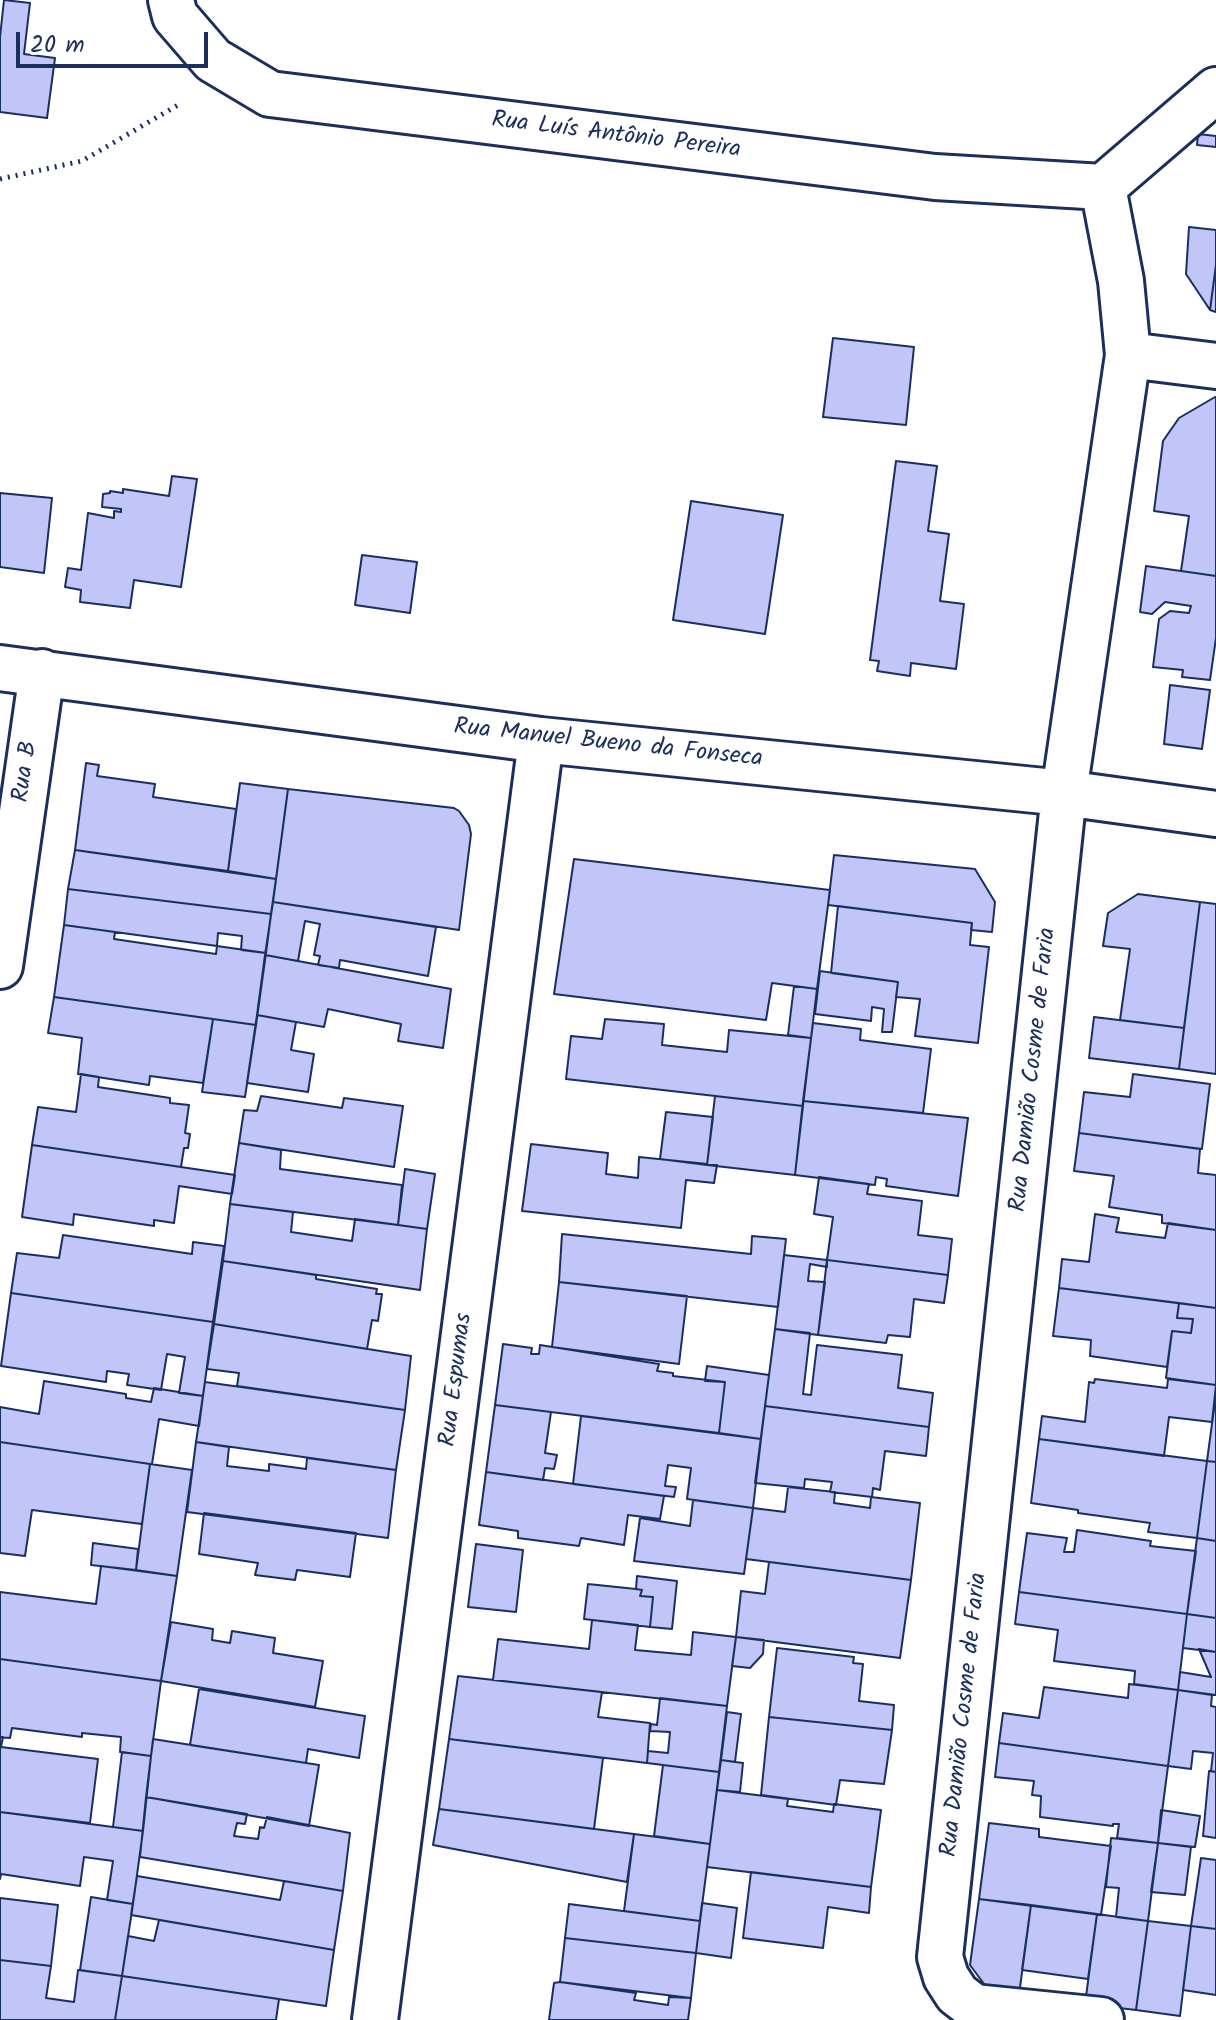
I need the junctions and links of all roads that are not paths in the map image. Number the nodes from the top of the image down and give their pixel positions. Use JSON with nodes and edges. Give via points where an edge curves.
{"nodes":[{"id":1,"x":171,"y":0,"type":"edge"},
{"id":2,"x":1216,"y":90,"type":"edge"},
{"id":3,"x":1103,"y":187,"type":"junction"},
{"id":4,"x":1128,"y":355,"type":"junction"},
{"id":5,"x":1216,"y":366,"type":"edge"},
{"id":6,"x":21,"y":670,"type":"edge"},
{"id":7,"x":541,"y":740,"type":"junction"},
{"id":8,"x":1064,"y":793,"type":"junction"},
{"id":9,"x":1216,"y":814,"type":"edge"},
{"id":10,"x":0,"y":966,"type":"edge"},
{"id":11,"x":375,"y":2020,"type":"edge"},
{"id":12,"x":1101,"y":2020,"type":"edge"}],
"edges":[{"from":1,"to":3,"type":"street","name":"Rua Luís Antônio Pereira","via":[[175,16],[213,60],[270,94],[935,177]]},
{"from":2,"to":3,"type":"street"},
{"from":3,"to":4,"type":"street","name":"Rua Damião Cosme de Faria"},
{"from":4,"to":5,"type":"street"},
{"from":4,"to":8,"type":"street","name":"Rua Damião Cosme de Faria"},
{"from":6,"to":7,"type":"street","name":"Rua Manuel Bueno da Fonseca"},
{"from":6,"to":10,"type":"street","name":"Rua B"},
{"from":7,"to":8,"type":"street","name":"Rua Manuel Bueno da Fonseca"},
{"from":7,"to":11,"type":"street","name":"Rua Espumas"},
{"from":8,"to":9,"type":"street","name":"Rua Manuel Bueno da Fonseca"},
{"from":8,"to":12,"type":"street","name":"Rua Damião Cosme de Faria","via":[[940,1957],[957,1994],[974,2007]]}]}
